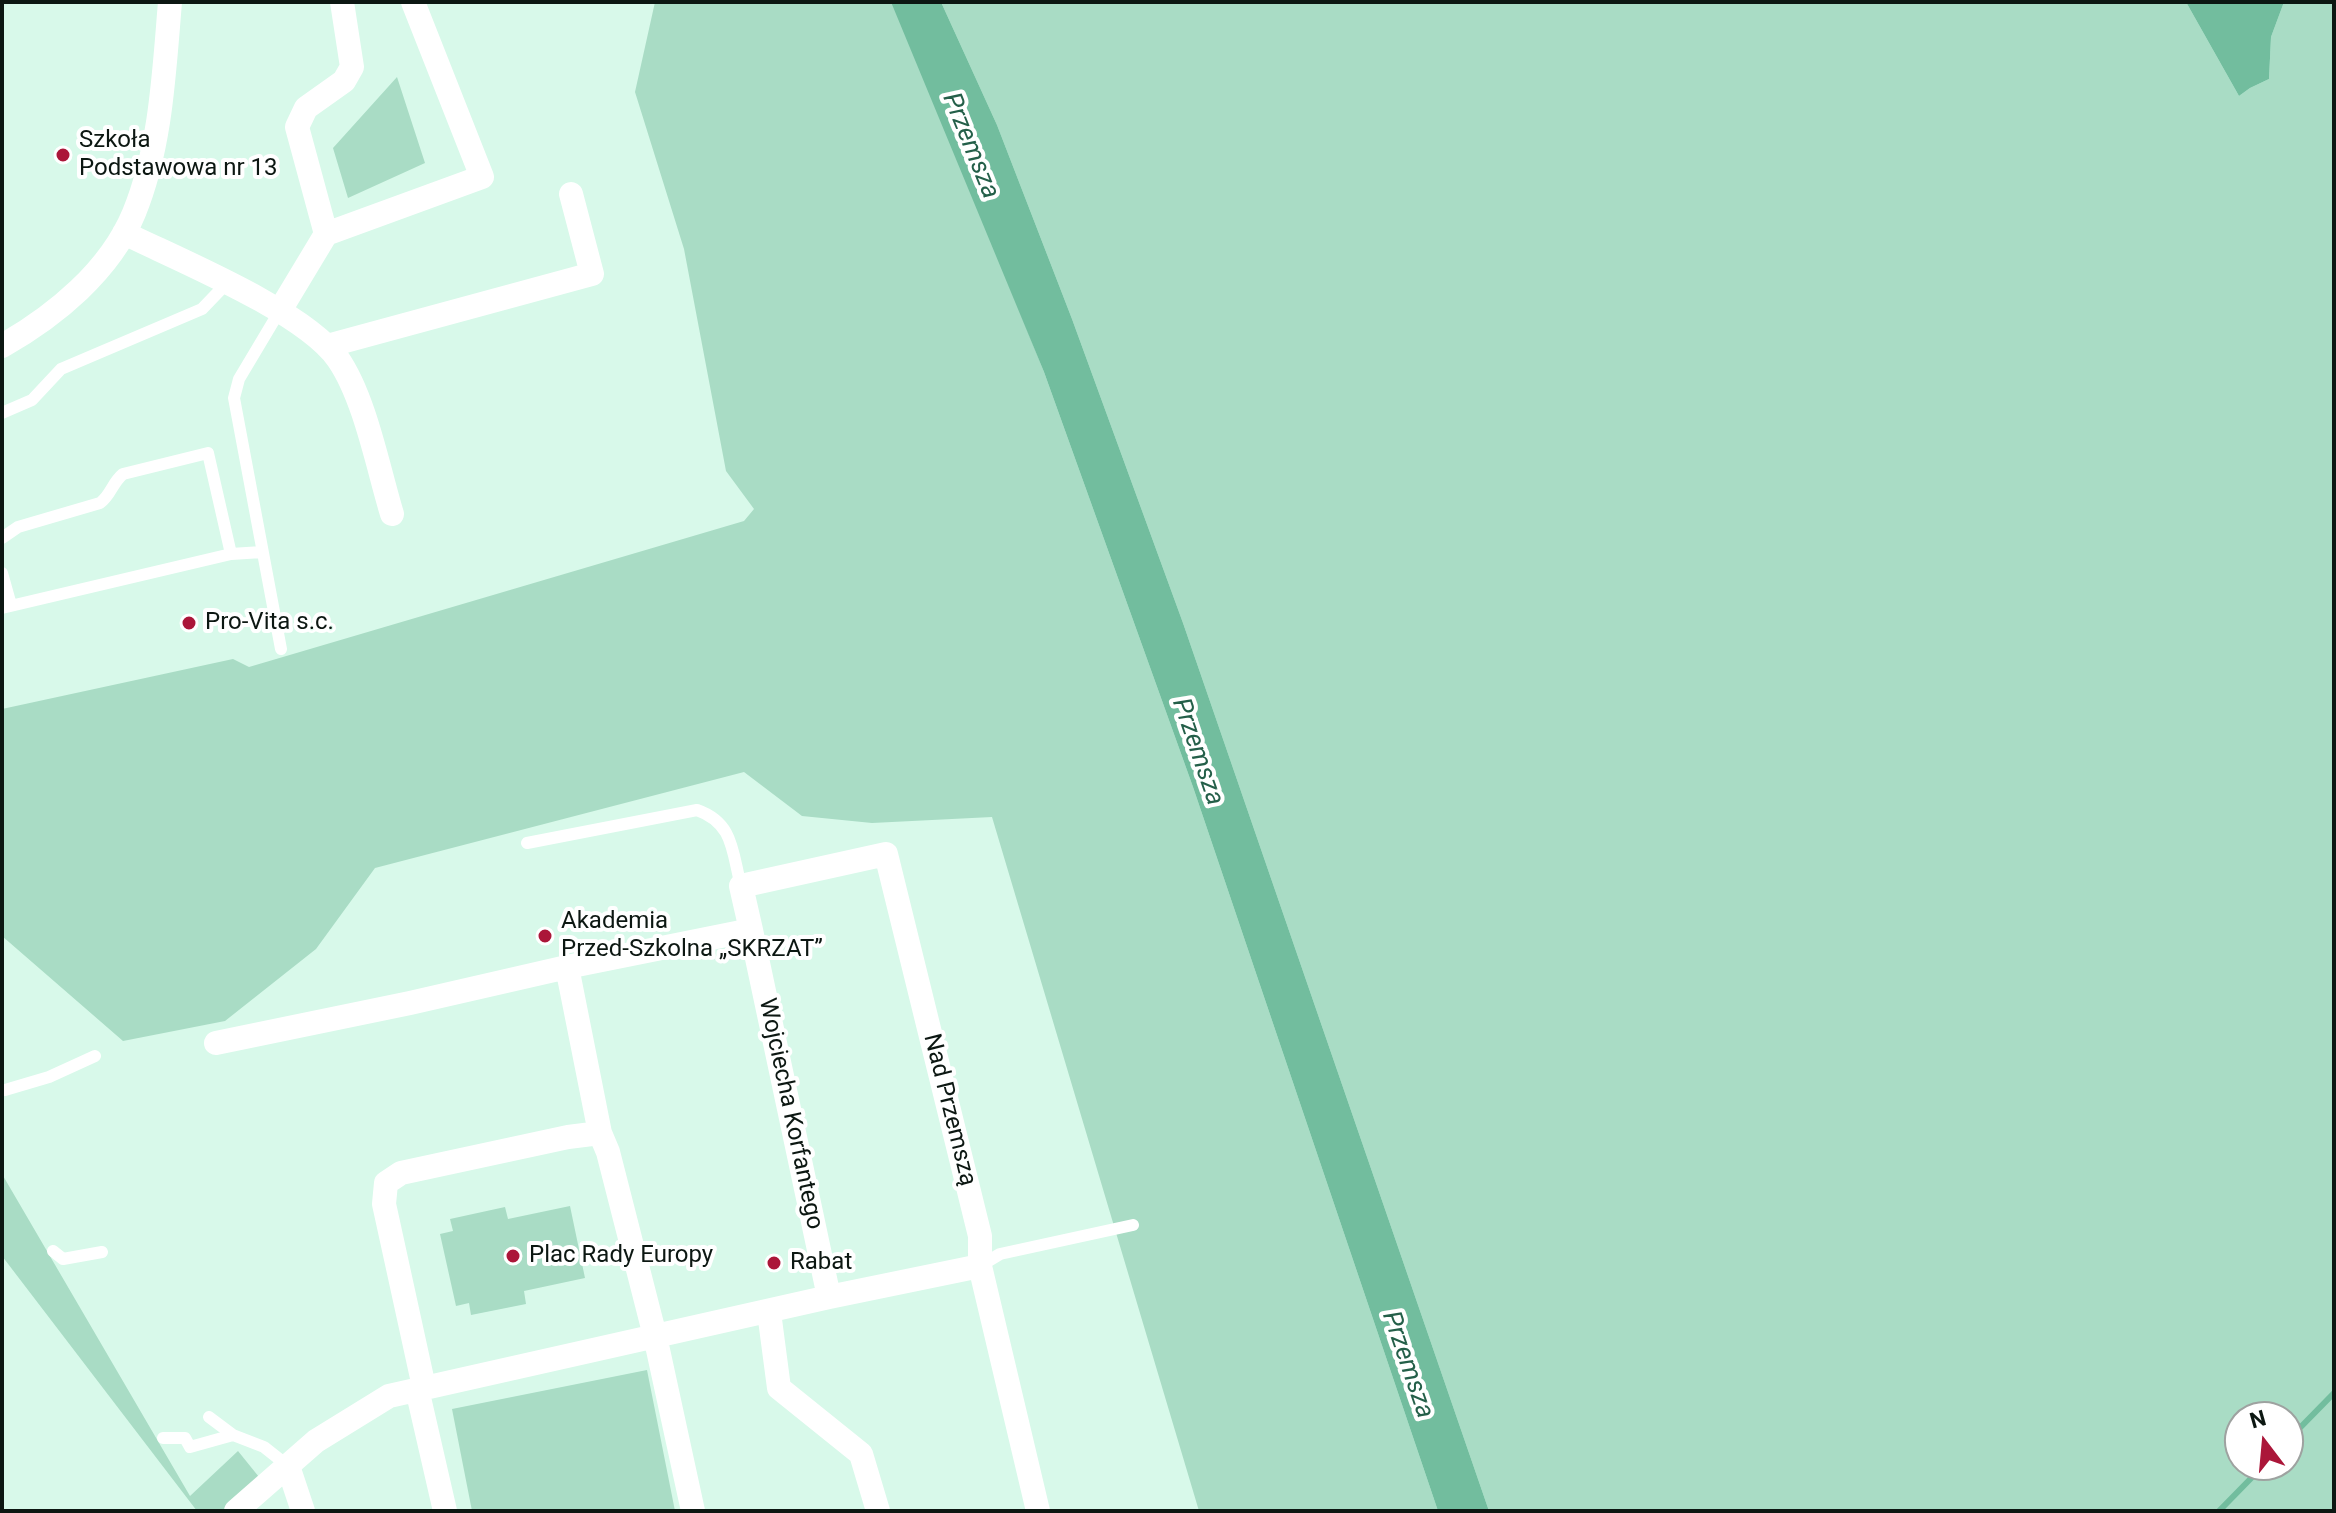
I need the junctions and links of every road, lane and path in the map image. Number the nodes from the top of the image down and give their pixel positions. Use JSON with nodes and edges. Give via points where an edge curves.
{"nodes":[{"id":1,"x":170,"y":2,"type":"edge"},
{"id":2,"x":342,"y":2,"type":"edge"},
{"id":3,"x":413,"y":2,"type":"edge"},
{"id":4,"x":571,"y":194,"type":"dead end"},
{"id":5,"x":124,"y":233,"type":"junction"},
{"id":6,"x":326,"y":234,"type":"junction"},
{"id":7,"x":226,"y":284,"type":"junction"},
{"id":8,"x":279,"y":312,"type":"junction"},
{"id":9,"x":2,"y":346,"type":"edge"},
{"id":10,"x":327,"y":346,"type":"junction"},
{"id":11,"x":2,"y":413,"type":"edge"},
{"id":12,"x":392,"y":514,"type":"dead end"},
{"id":13,"x":2,"y":538,"type":"edge"},
{"id":14,"x":262,"y":552,"type":"junction"},
{"id":15,"x":231,"y":554,"type":"junction"},
{"id":16,"x":2,"y":573,"type":"edge"},
{"id":17,"x":7,"y":606,"type":"edge"},
{"id":18,"x":281,"y":649,"type":"dead end"},
{"id":19,"x":527,"y":843,"type":"dead end"},
{"id":20,"x":741,"y":886,"type":"junction"},
{"id":21,"x":751,"y":930,"type":"junction"},
{"id":22,"x":567,"y":967,"type":"junction"},
{"id":23,"x":216,"y":1043,"type":"dead end"},
{"id":24,"x":95,"y":1056,"type":"dead end"},
{"id":25,"x":5,"y":1090,"type":"dead end"},
{"id":26,"x":600,"y":1133,"type":"junction"},
{"id":27,"x":1133,"y":1225,"type":"dead end"},
{"id":28,"x":53,"y":1251,"type":"dead end"},
{"id":29,"x":102,"y":1252,"type":"dead end"},
{"id":30,"x":980,"y":1266,"type":"junction"},
{"id":31,"x":829,"y":1297,"type":"junction"},
{"id":32,"x":769,"y":1312,"type":"junction"},
{"id":33,"x":655,"y":1336,"type":"junction"},
{"id":34,"x":421,"y":1388,"type":"junction"},
{"id":35,"x":209,"y":1417,"type":"dead end"},
{"id":36,"x":233,"y":1435,"type":"junction"},
{"id":37,"x":163,"y":1438,"type":"dead end"},
{"id":38,"x":288,"y":1466,"type":"junction"},
{"id":39,"x":236,"y":1511,"type":"edge"},
{"id":40,"x":303,"y":1511,"type":"edge"},
{"id":41,"x":445,"y":1511,"type":"edge"},
{"id":42,"x":693,"y":1511,"type":"edge"},
{"id":43,"x":878,"y":1511,"type":"edge"},
{"id":44,"x":1038,"y":1511,"type":"edge"}],
"edges":[{"from":1,"to":5,"type":"street","via":[[153,150]]},
{"from":2,"to":6,"type":"street","via":[[352,67],[344,81],[306,108],[297,127]]},
{"from":3,"to":6,"type":"street","via":[[482,177]]},
{"from":4,"to":10,"type":"street","via":[[592,274]]},
{"from":5,"to":7,"type":"street"},
{"from":5,"to":9,"type":"street","via":[[94,274],[60,307]]},
{"from":6,"to":8,"type":"street"},
{"from":7,"to":8,"type":"street"},
{"from":7,"to":11,"type":"lane","via":[[202,309],[61,369],[32,400]]},
{"from":8,"to":10,"type":"street"},
{"from":8,"to":14,"type":"lane","via":[[239,379],[234,398]]},
{"from":10,"to":12,"type":"street","via":[[360,407]]},
{"from":13,"to":15,"type":"lane","via":[[18,527],[100,503],[123,474],[208,453]]},
{"from":14,"to":15,"type":"lane"},
{"from":14,"to":18,"type":"lane"},
{"from":15,"to":17,"type":"lane"},
{"from":16,"to":17,"type":"lane"},
{"from":19,"to":20,"type":"lane","via":[[697,810],[714,816],[726,829]]},
{"from":20,"to":21,"type":"street","name":"Wojciecha Korfantego"},
{"from":20,"to":30,"type":"street","name":"Nad Przemszą","via":[[886,854],[980,1236]]},
{"from":21,"to":22,"type":"street"},
{"from":21,"to":31,"type":"street","name":"Wojciecha Korfantego"},
{"from":22,"to":23,"type":"street"},
{"from":22,"to":26,"type":"street"},
{"from":24,"to":25,"type":"lane"},
{"from":26,"to":33,"type":"street"},
{"from":26,"to":34,"type":"street","via":[[401,1173],[386,1183],[384,1204]]},
{"from":27,"to":30,"type":"lane","via":[[1000,1254]]},
{"from":28,"to":29,"type":"lane","via":[[63,1259]]},
{"from":30,"to":31,"type":"street"},
{"from":30,"to":44,"type":"street","name":"Nad Przemszą"},
{"from":31,"to":32,"type":"street"},
{"from":32,"to":33,"type":"street"},
{"from":32,"to":43,"type":"street","via":[[779,1388],[861,1454]]},
{"from":33,"to":34,"type":"street"},
{"from":33,"to":42,"type":"street"},
{"from":34,"to":38,"type":"street","via":[[389,1396],[316,1441]]},
{"from":34,"to":41,"type":"street"},
{"from":35,"to":36,"type":"lane"},
{"from":36,"to":37,"type":"lane","via":[[190,1447],[185,1438]]},
{"from":36,"to":38,"type":"lane","via":[[264,1447]]},
{"from":38,"to":39,"type":"street"},
{"from":38,"to":40,"type":"street"}]}
